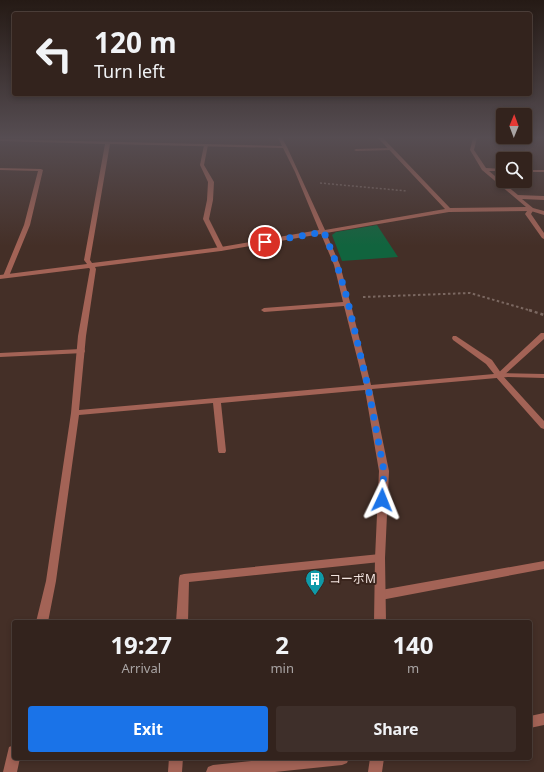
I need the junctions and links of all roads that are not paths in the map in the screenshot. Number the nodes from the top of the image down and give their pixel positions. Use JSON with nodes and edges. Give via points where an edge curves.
{"nodes":[{"id":1,"x":41,"y":174,"type":"edge"},
{"id":2,"x":102,"y":174,"type":"edge"},
{"id":3,"x":207,"y":174,"type":"edge"},
{"id":4,"x":298,"y":174,"type":"edge"},
{"id":5,"x":414,"y":174,"type":"edge"},
{"id":6,"x":490,"y":174,"type":"edge"},
{"id":7,"x":517,"y":197,"type":"junction"},
{"id":8,"x":544,"y":198,"type":"edge"},
{"id":9,"x":531,"y":209,"type":"junction"},
{"id":10,"x":449,"y":210,"type":"junction"},
{"id":11,"x":544,"y":213,"type":"edge"},
{"id":12,"x":324,"y":232,"type":"junction"},
{"id":13,"x":544,"y":237,"type":"edge"},
{"id":14,"x":221,"y":249,"type":"junction"},
{"id":15,"x":88,"y":265,"type":"junction"},
{"id":16,"x":3,"y":277,"type":"edge"},
{"id":17,"x":347,"y":301,"type":"junction"},
{"id":18,"x":264,"y":310,"type":"dead end"},
{"id":19,"x":544,"y":335,"type":"edge"},
{"id":20,"x":456,"y":338,"type":"dead end"},
{"id":21,"x":81,"y":351,"type":"junction"},
{"id":22,"x":0,"y":355,"type":"edge"},
{"id":23,"x":499,"y":376,"type":"junction"},
{"id":24,"x":544,"y":376,"type":"edge"},
{"id":25,"x":368,"y":387,"type":"junction"},
{"id":26,"x":218,"y":401,"type":"junction"},
{"id":27,"x":76,"y":413,"type":"junction"},
{"id":28,"x":544,"y":426,"type":"edge"},
{"id":29,"x":222,"y":452,"type":"dead end"},
{"id":30,"x":380,"y":558,"type":"junction"},
{"id":31,"x":544,"y":565,"type":"edge"},
{"id":32,"x":381,"y":595,"type":"junction"},
{"id":33,"x":42,"y":620,"type":"edge"},
{"id":34,"x":182,"y":620,"type":"edge"},
{"id":35,"x":380,"y":620,"type":"edge"},
{"id":36,"x":544,"y":719,"type":"edge"},
{"id":37,"x":532,"y":722,"type":"edge"},
{"id":38,"x":12,"y":760,"type":"edge"},
{"id":39,"x":176,"y":760,"type":"edge"},
{"id":40,"x":324,"y":760,"type":"edge"},
{"id":41,"x":377,"y":760,"type":"edge"},
{"id":42,"x":10,"y":772,"type":"edge"},
{"id":43,"x":175,"y":772,"type":"edge"},
{"id":44,"x":213,"y":772,"type":"edge"},
{"id":45,"x":375,"y":772,"type":"edge"}],
"edges":[{"from":1,"to":16,"type":"street","via":[[27,225]]},
{"from":2,"to":15,"type":"street"},
{"from":3,"to":14,"type":"street","via":[[211,182],[206,218]]},
{"from":4,"to":12,"type":"street"},
{"from":5,"to":10,"type":"street"},
{"from":6,"to":7,"type":"street"},
{"from":7,"to":8,"type":"street"},
{"from":7,"to":9,"type":"street"},
{"from":9,"to":10,"type":"street"},
{"from":9,"to":11,"type":"street"},
{"from":9,"to":13,"type":"street","via":[[528,214]]},
{"from":10,"to":12,"type":"street"},
{"from":12,"to":14,"type":"street"},
{"from":12,"to":17,"type":"street"},
{"from":14,"to":15,"type":"street"},
{"from":15,"to":16,"type":"street"},
{"from":15,"to":21,"type":"street","via":[[93,270]]},
{"from":17,"to":18,"type":"street"},
{"from":17,"to":25,"type":"street"},
{"from":19,"to":23,"type":"street"},
{"from":20,"to":23,"type":"street","via":[[489,362]]},
{"from":21,"to":22,"type":"street"},
{"from":21,"to":27,"type":"street"},
{"from":23,"to":24,"type":"street"},
{"from":23,"to":25,"type":"street"},
{"from":23,"to":28,"type":"street"},
{"from":25,"to":26,"type":"street"},
{"from":25,"to":30,"type":"street","via":[[384,471]]},
{"from":26,"to":27,"type":"street"},
{"from":26,"to":29,"type":"street"},
{"from":27,"to":33,"type":"street","via":[[51,581]]},
{"from":30,"to":32,"type":"street"},
{"from":30,"to":34,"type":"street","via":[[184,578]]},
{"from":31,"to":32,"type":"street"},
{"from":32,"to":35,"type":"street"},
{"from":36,"to":37,"type":"street"},
{"from":38,"to":42,"type":"street"},
{"from":39,"to":43,"type":"street"},
{"from":40,"to":44,"type":"street"},
{"from":41,"to":45,"type":"street"}]}
